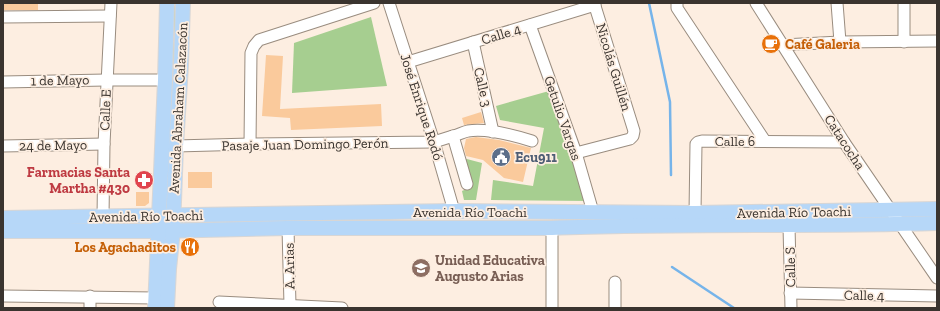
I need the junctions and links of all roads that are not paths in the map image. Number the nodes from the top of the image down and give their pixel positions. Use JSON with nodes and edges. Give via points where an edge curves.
{"nodes":[{"id":1,"x":111,"y":3,"type":"edge"},
{"id":2,"x":168,"y":3,"type":"edge"},
{"id":3,"x":183,"y":3,"type":"edge"},
{"id":4,"x":374,"y":3,"type":"edge"},
{"id":5,"x":390,"y":3,"type":"edge"},
{"id":6,"x":677,"y":3,"type":"edge"},
{"id":7,"x":756,"y":3,"type":"edge"},
{"id":8,"x":837,"y":3,"type":"edge"},
{"id":9,"x":904,"y":3,"type":"edge"},
{"id":10,"x":594,"y":4,"type":"edge"},
{"id":11,"x":110,"y":16,"type":"junction"},
{"id":12,"x":3,"y":17,"type":"edge"},
{"id":13,"x":530,"y":25,"type":"junction"},
{"id":14,"x":937,"y":41,"type":"edge"},
{"id":15,"x":473,"y":42,"type":"junction"},
{"id":16,"x":840,"y":42,"type":"junction"},
{"id":17,"x":904,"y":42,"type":"junction"},
{"id":18,"x":783,"y":45,"type":"junction"},
{"id":19,"x":408,"y":62,"type":"junction"},
{"id":20,"x":106,"y":80,"type":"junction"},
{"id":21,"x":165,"y":80,"type":"junction"},
{"id":22,"x":3,"y":82,"type":"edge"},
{"id":23,"x":493,"y":132,"type":"junction"},
{"id":24,"x":453,"y":136,"type":"junction"},
{"id":25,"x":532,"y":140,"type":"dead end"},
{"id":26,"x":765,"y":141,"type":"junction"},
{"id":27,"x":434,"y":142,"type":"junction"},
{"id":28,"x":844,"y":142,"type":"junction"},
{"id":29,"x":104,"y":144,"type":"junction"},
{"id":30,"x":250,"y":144,"type":"junction"},
{"id":31,"x":3,"y":146,"type":"edge"},
{"id":32,"x":176,"y":146,"type":"junction"},
{"id":33,"x":576,"y":153,"type":"junction"},
{"id":34,"x":467,"y":184,"type":"dead end"},
{"id":35,"x":891,"y":210,"type":"junction"},
{"id":36,"x":937,"y":210,"type":"edge"},
{"id":37,"x":454,"y":211,"type":"junction"},
{"id":38,"x":593,"y":212,"type":"junction"},
{"id":39,"x":695,"y":213,"type":"junction"},
{"id":40,"x":166,"y":216,"type":"junction"},
{"id":41,"x":103,"y":217,"type":"junction"},
{"id":42,"x":3,"y":218,"type":"edge"},
{"id":43,"x":937,"y":223,"type":"edge"},
{"id":44,"x":900,"y":224,"type":"junction"},
{"id":45,"x":789,"y":226,"type":"junction"},
{"id":46,"x":288,"y":228,"type":"junction"},
{"id":47,"x":552,"y":228,"type":"junction"},
{"id":48,"x":173,"y":230,"type":"junction"},
{"id":49,"x":3,"y":231,"type":"edge"},
{"id":50,"x":158,"y":231,"type":"junction"},
{"id":51,"x":937,"y":278,"type":"edge"},
{"id":52,"x":615,"y":282,"type":"dead end"},
{"id":53,"x":790,"y":293,"type":"junction"},
{"id":54,"x":3,"y":296,"type":"edge"},
{"id":55,"x":90,"y":296,"type":"junction"},
{"id":56,"x":937,"y":296,"type":"edge"},
{"id":57,"x":219,"y":302,"type":"dead end"},
{"id":58,"x":155,"y":303,"type":"edge"},
{"id":59,"x":290,"y":305,"type":"junction"},
{"id":60,"x":90,"y":308,"type":"edge"},
{"id":61,"x":167,"y":308,"type":"edge"},
{"id":62,"x":342,"y":308,"type":"edge"},
{"id":63,"x":552,"y":308,"type":"edge"},
{"id":64,"x":615,"y":308,"type":"edge"},
{"id":65,"x":791,"y":308,"type":"edge"}],
"edges":[{"from":1,"to":11,"type":"street","name":"Calle E"},
{"from":2,"to":21,"type":"main road","name":"Avenida Abraham Calazacón"},
{"from":3,"to":32,"type":"main road","name":"Avenida Abraham Calazacón"},
{"from":4,"to":30,"type":"street","via":[[256,43],[251,53]]},
{"from":5,"to":19,"type":"street","name":"José Enrique Rodó"},
{"from":6,"to":26,"type":"street","via":[[677,8]]},
{"from":7,"to":18,"type":"street","name":"Catacocha"},
{"from":8,"to":16,"type":"street"},
{"from":9,"to":17,"type":"street"},
{"from":10,"to":13,"type":"street","name":"Calle 4"},
{"from":10,"to":33,"type":"street","name":"Nicolás Guillén","via":[[634,131],[630,139]]},
{"from":11,"to":12,"type":"street"},
{"from":11,"to":20,"type":"street","name":"Calle E"},
{"from":13,"to":15,"type":"street","name":"Calle 4"},
{"from":13,"to":33,"type":"street","name":"Getulio Vargas"},
{"from":14,"to":17,"type":"street"},
{"from":15,"to":19,"type":"street","name":"Calle 4"},
{"from":15,"to":23,"type":"street","name":"Calle 3"},
{"from":16,"to":17,"type":"street"},
{"from":16,"to":18,"type":"street"},
{"from":18,"to":28,"type":"street","name":"Catacocha"},
{"from":19,"to":27,"type":"street","name":"José Enrique Rodó"},
{"from":20,"to":21,"type":"street","name":"1 de Mayo"},
{"from":20,"to":22,"type":"street","name":"1 de Mayo"},
{"from":20,"to":29,"type":"street","name":"Calle E"},
{"from":21,"to":40,"type":"main road","name":"Avenida Abraham Calazacón"},
{"from":23,"to":24,"type":"street","name":"Pasaje Juan Domingo Perón","via":[[467,131]]},
{"from":23,"to":25,"type":"street","name":"Pasaje Juan Domingo Perón"},
{"from":24,"to":27,"type":"street","name":"Pasaje Juan Domingo Perón"},
{"from":24,"to":34,"type":"street"},
{"from":26,"to":28,"type":"street","name":"Calle 6"},
{"from":26,"to":39,"type":"street","name":"Calle 6","via":[[702,141],[696,144]]},
{"from":27,"to":30,"type":"street","name":"Pasaje Juan Domingo Perón"},
{"from":27,"to":37,"type":"street","name":"José Enrique Rodó"},
{"from":28,"to":35,"type":"street","name":"Catacocha"},
{"from":29,"to":31,"type":"street","name":"24 de Mayo"},
{"from":29,"to":41,"type":"street","name":"Calle E"},
{"from":30,"to":32,"type":"street","name":"Pasaje Juan Domingo Perón"},
{"from":32,"to":40,"type":"main road","name":"Avenida Abraham Calazacón"},
{"from":33,"to":38,"type":"street","name":"Getulio Vargas"},
{"from":35,"to":36,"type":"main road","name":"Avenida Río Toachi"},
{"from":35,"to":39,"type":"main road","name":"Avenida Río Toachi"},
{"from":35,"to":44,"type":"street","name":"Catacocha"},
{"from":37,"to":38,"type":"main road","name":"Avenida Río Toachi"},
{"from":37,"to":40,"type":"main road","name":"Avenida Río Toachi"},
{"from":38,"to":39,"type":"main road","name":"Avenida Río Toachi"},
{"from":40,"to":41,"type":"main road","name":"Avenida Río Toachi"},
{"from":40,"to":48,"type":"main road","name":"Avenida Abraham Calazacón"},
{"from":40,"to":50,"type":"main road","name":"Avenida Abraham Calazacón"},
{"from":41,"to":42,"type":"main road","name":"Avenida Río Toachi"},
{"from":43,"to":44,"type":"main road","name":"Avenida Río Toachi"},
{"from":44,"to":45,"type":"main road","name":"Avenida Río Toachi"},
{"from":44,"to":51,"type":"street","name":"Catacocha"},
{"from":45,"to":47,"type":"main road","name":"Avenida Río Toachi"},
{"from":45,"to":53,"type":"street","name":"Calle S"},
{"from":46,"to":47,"type":"main road","name":"Avenida Río Toachi"},
{"from":46,"to":48,"type":"main road","name":"Avenida Río Toachi"},
{"from":46,"to":59,"type":"street","name":"A. Arias"},
{"from":47,"to":63,"type":"street"},
{"from":48,"to":50,"type":"main road","name":"Avenida Río Toachi"},
{"from":48,"to":61,"type":"main road","name":"Avenida Abraham Calazacón"},
{"from":49,"to":50,"type":"main road","name":"Avenida Río Toachi"},
{"from":50,"to":58,"type":"main road","name":"Avenida Abraham Calazacón"},
{"from":52,"to":64,"type":"street"},
{"from":53,"to":56,"type":"street","name":"Calle 4"},
{"from":53,"to":65,"type":"street","name":"Calle S"},
{"from":54,"to":55,"type":"street"},
{"from":55,"to":58,"type":"street"},
{"from":55,"to":60,"type":"street"},
{"from":57,"to":59,"type":"street"},
{"from":59,"to":62,"type":"street"}]}
